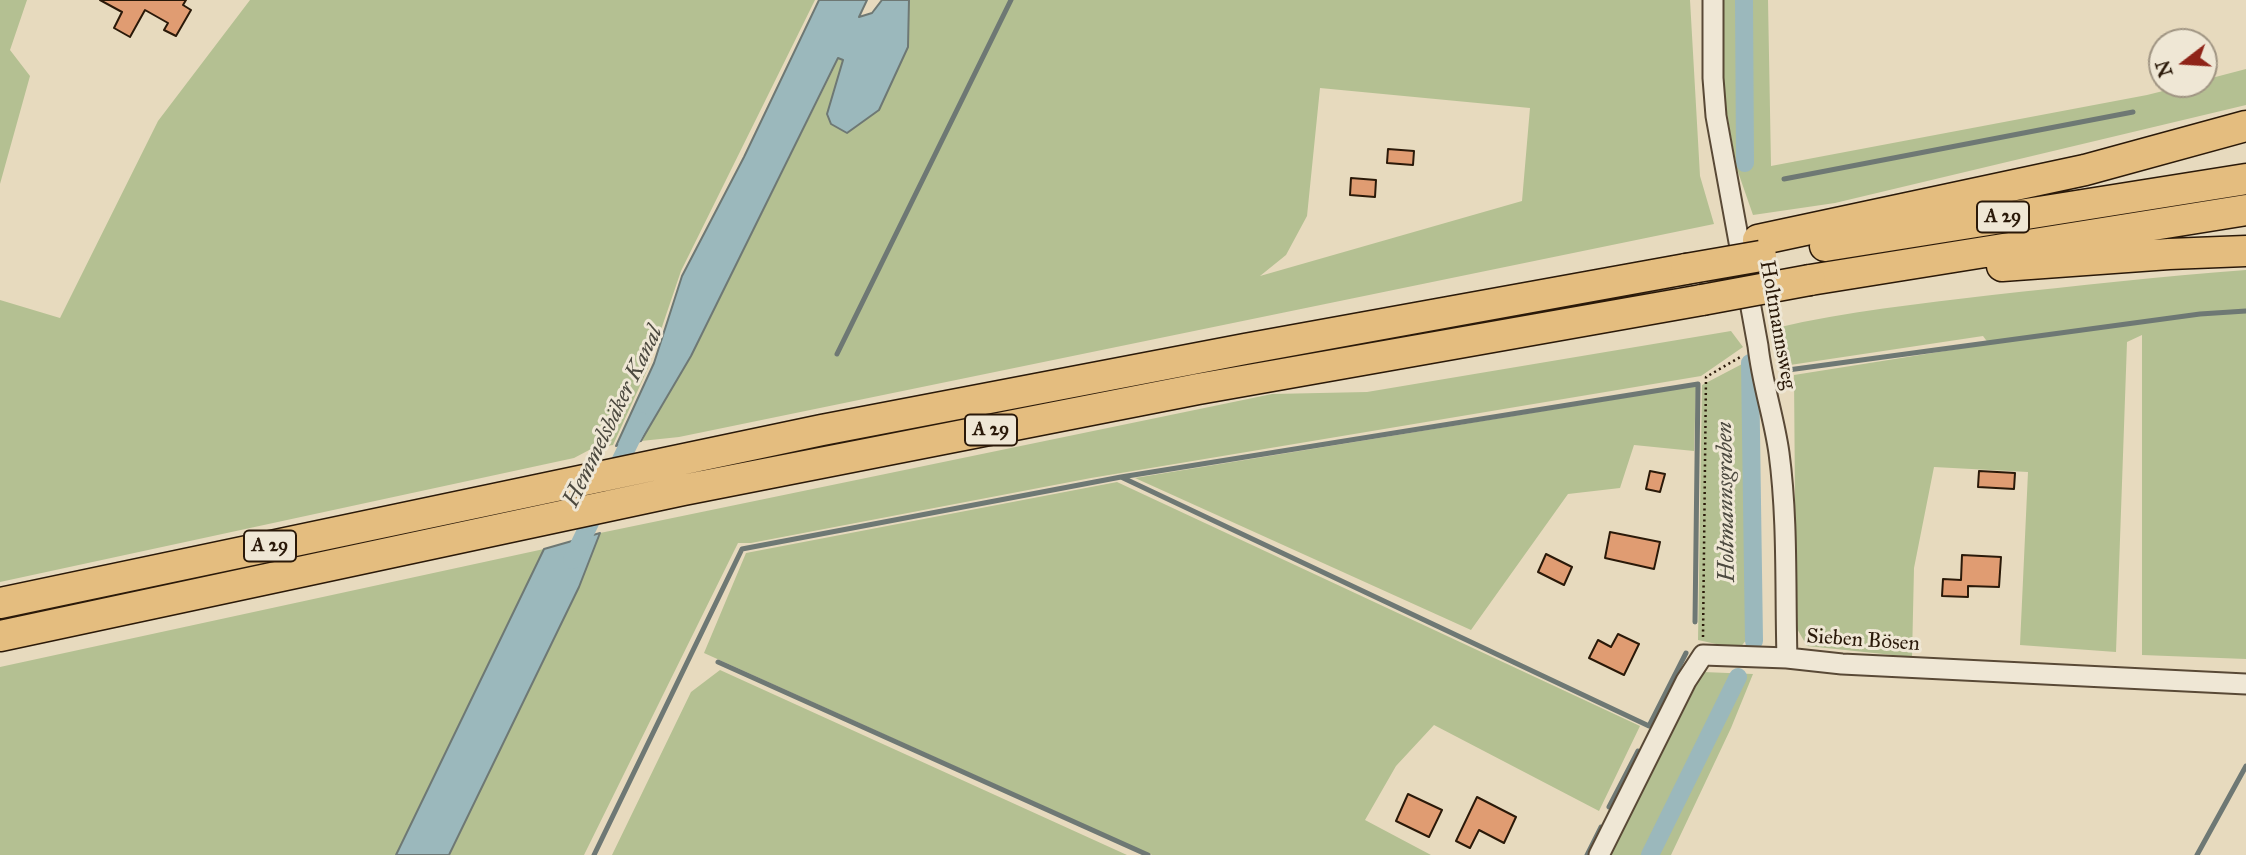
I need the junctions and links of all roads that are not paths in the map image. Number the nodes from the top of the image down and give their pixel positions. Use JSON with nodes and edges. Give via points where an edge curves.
{"nodes":[{"id":1,"x":1713,"y":0,"type":"edge"},
{"id":2,"x":2246,"y":126,"type":"edge"},
{"id":3,"x":2246,"y":146,"type":"edge"},
{"id":4,"x":2085,"y":170,"type":"junction"},
{"id":5,"x":2246,"y":179,"type":"edge"},
{"id":6,"x":2246,"y":210,"type":"edge"},
{"id":7,"x":2246,"y":242,"type":"edge"},
{"id":8,"x":1759,"y":248,"type":"junction"},
{"id":9,"x":2246,"y":251,"type":"edge"},
{"id":10,"x":2169,"y":254,"type":"junction"},
{"id":11,"x":1810,"y":281,"type":"junction"},
{"id":12,"x":0,"y":603,"type":"edge"},
{"id":13,"x":0,"y":636,"type":"edge"},
{"id":14,"x":1787,"y":658,"type":"junction"},
{"id":15,"x":2246,"y":684,"type":"edge"},
{"id":16,"x":1599,"y":855,"type":"edge"}],
"edges":[{"from":1,"to":14,"type":"street","name":"Holtmannsweg","via":[[1716,116],[1779,452]]},
{"from":2,"to":4,"type":"highway"},
{"from":3,"to":4,"type":"highway"},
{"from":4,"to":8,"type":"highway"},
{"from":5,"to":8,"type":"highway","number":"A 29"},
{"from":6,"to":11,"type":"highway","number":"A 29"},
{"from":7,"to":10,"type":"highway"},
{"from":8,"to":12,"type":"highway","number":"A 29","bridge":true,"via":[[1542,295],[822,429]]},
{"from":9,"to":10,"type":"highway"},
{"from":10,"to":11,"type":"highway"},
{"from":11,"to":13,"type":"highway","number":"A 29","bridge":true,"via":[[1198,389],[683,490]]},
{"from":14,"to":15,"type":"street","name":"Sieben Bösen"},
{"from":14,"to":16,"type":"street","name":"Sieben Bösen","via":[[1703,655]]}]}
